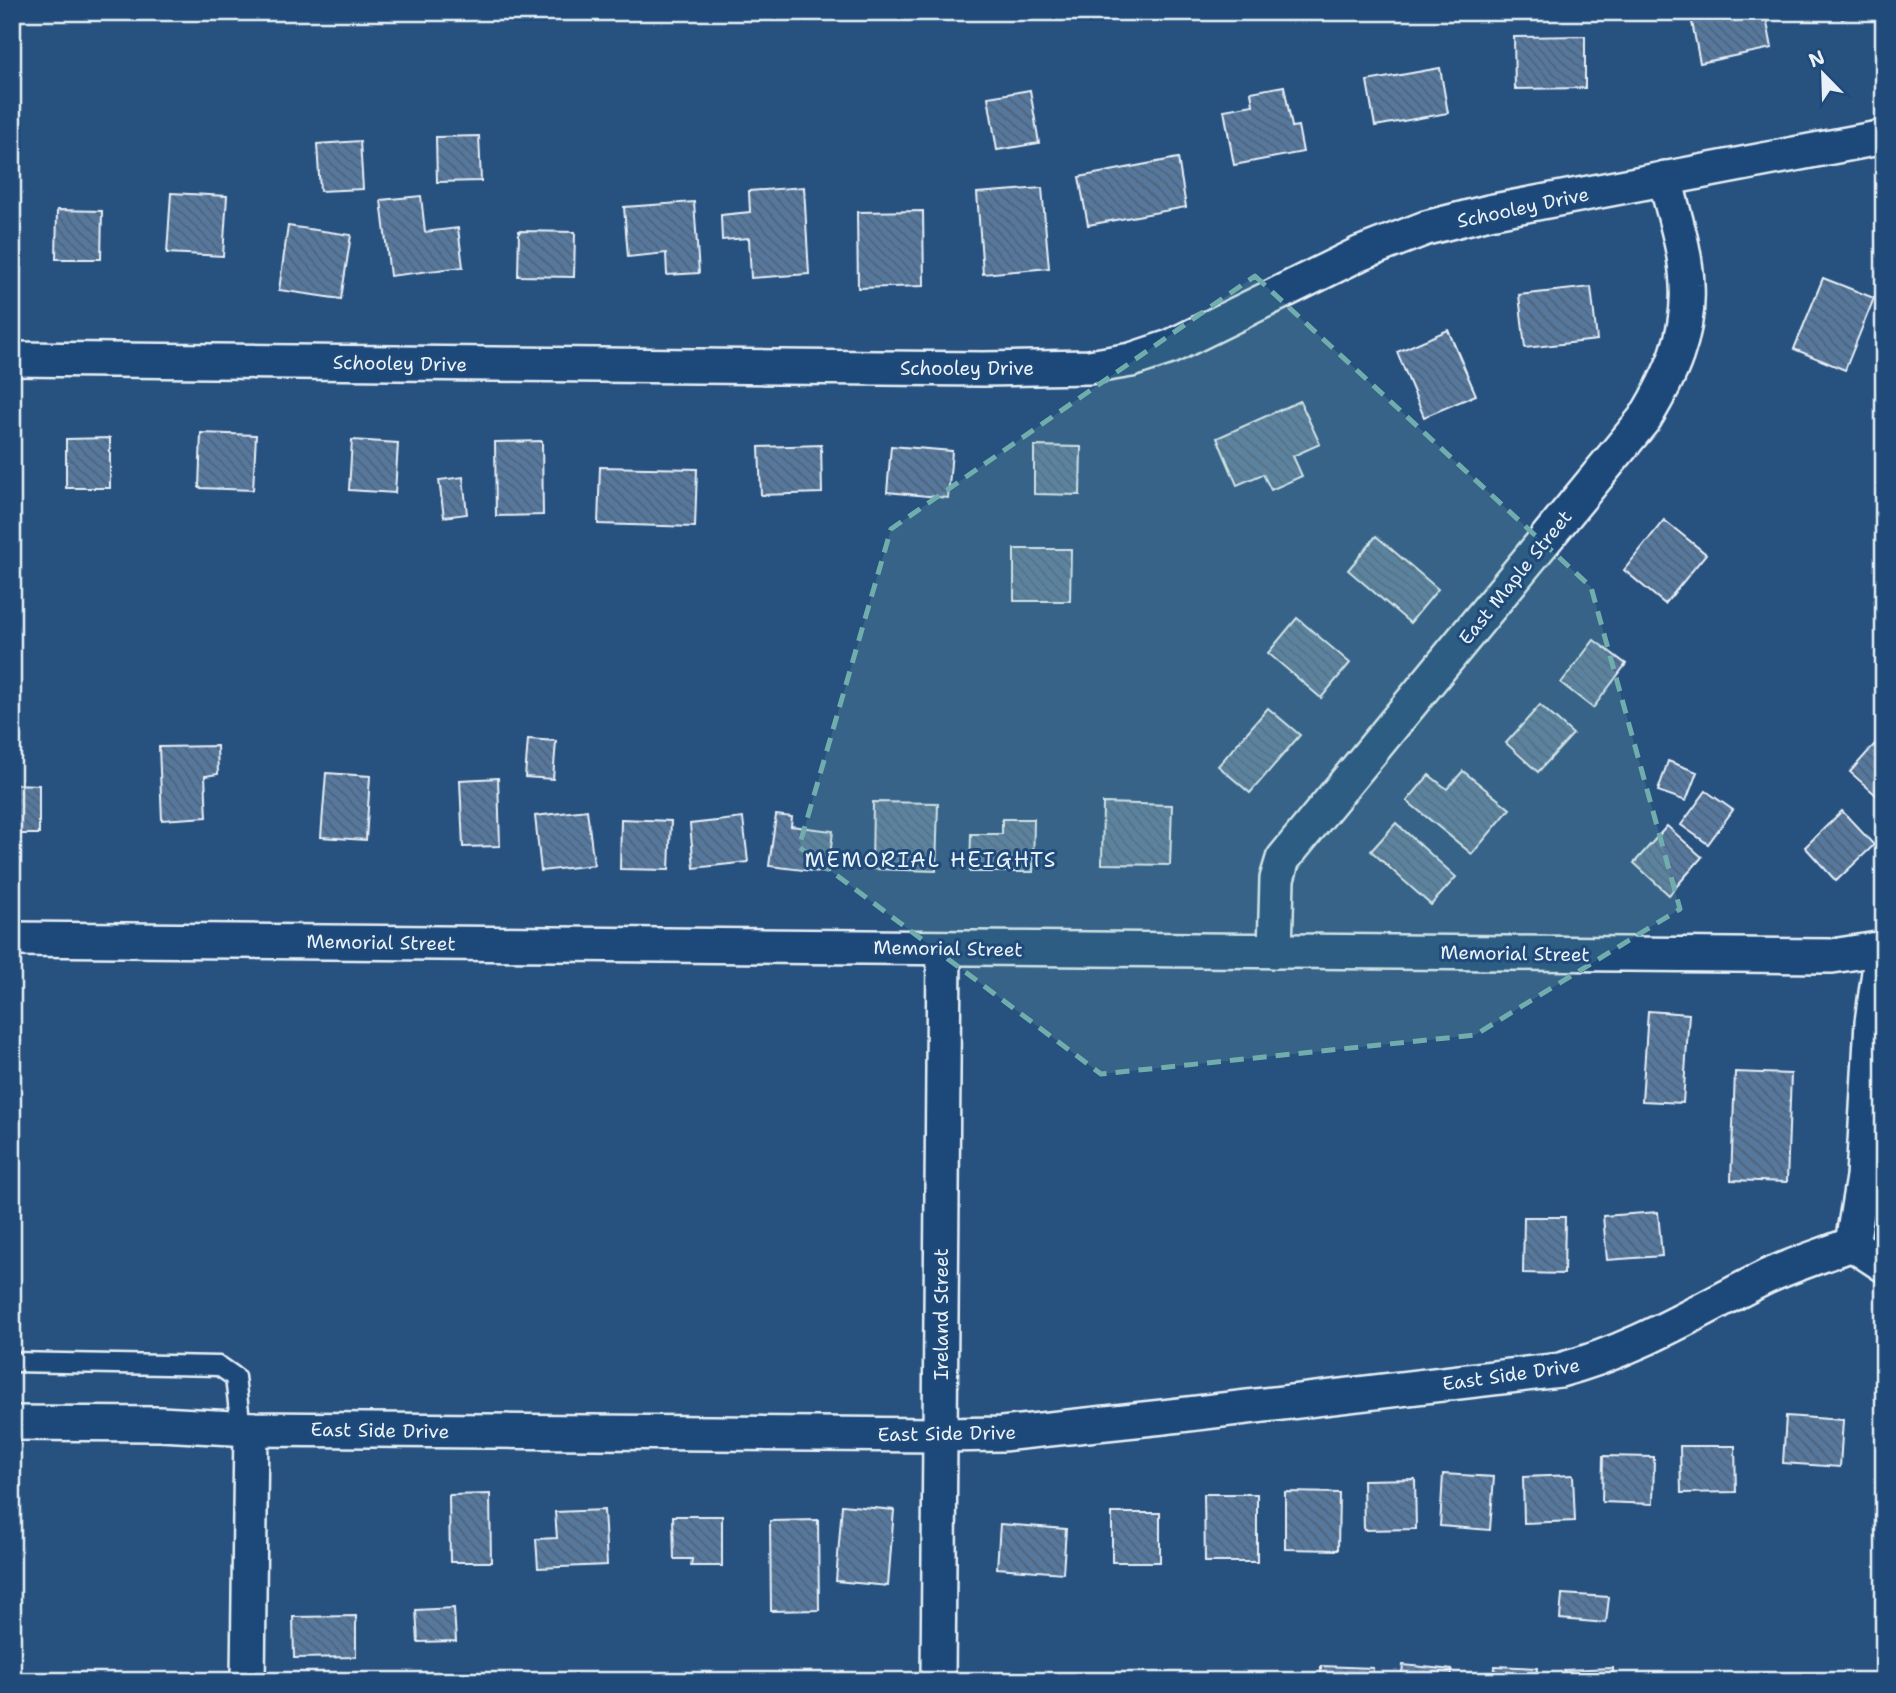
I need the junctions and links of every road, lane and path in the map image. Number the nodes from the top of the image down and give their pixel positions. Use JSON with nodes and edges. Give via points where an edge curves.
{"nodes":[{"id":1,"x":1884,"y":137,"type":"edge"},
{"id":2,"x":1665,"y":178,"type":"junction"},
{"id":3,"x":12,"y":359,"type":"edge"},
{"id":4,"x":12,"y":939,"type":"edge"},
{"id":5,"x":944,"y":948,"type":"junction"},
{"id":6,"x":1883,"y":949,"type":"edge"},
{"id":7,"x":1275,"y":951,"type":"junction"},
{"id":8,"x":1852,"y":1244,"type":"junction"},
{"id":9,"x":1884,"y":1265,"type":"edge"},
{"id":10,"x":12,"y":1362,"type":"edge"},
{"id":11,"x":12,"y":1423,"type":"edge"},
{"id":12,"x":246,"y":1429,"type":"junction"},
{"id":13,"x":940,"y":1435,"type":"junction"},
{"id":14,"x":248,"y":1681,"type":"edge"},
{"id":15,"x":938,"y":1681,"type":"edge"}],
"edges":[{"from":1,"to":2,"type":"street","name":"Schooley Drive"},
{"from":2,"to":3,"type":"street","name":"Schooley Drive","via":[[1426,228],[1359,254],[1170,347],[1089,367]]},
{"from":2,"to":7,"type":"street","name":"East Maple Street","via":[[1688,286],[1684,327],[1665,386],[1645,418],[1283,859],[1277,879]]},
{"from":4,"to":5,"type":"street","name":"Memorial Street"},
{"from":5,"to":7,"type":"street","name":"Memorial Street"},
{"from":5,"to":13,"type":"street","name":"Ireland Street"},
{"from":6,"to":7,"type":"street","name":"Memorial Street","via":[[1832,956]]},
{"from":6,"to":8,"type":"street","via":[[1872,1022],[1863,1177]]},
{"from":8,"to":9,"type":"street"},
{"from":8,"to":13,"type":"street","name":"East Side Drive","via":[[1770,1276],[1622,1350],[1560,1370],[1002,1434]]},
{"from":10,"to":12,"type":"lane","via":[[219,1366],[235,1377]]},
{"from":11,"to":12,"type":"street","name":"East Side Drive"},
{"from":12,"to":13,"type":"street","name":"East Side Drive"},
{"from":12,"to":14,"type":"street"},
{"from":13,"to":15,"type":"street","name":"Ireland Street"}]}
